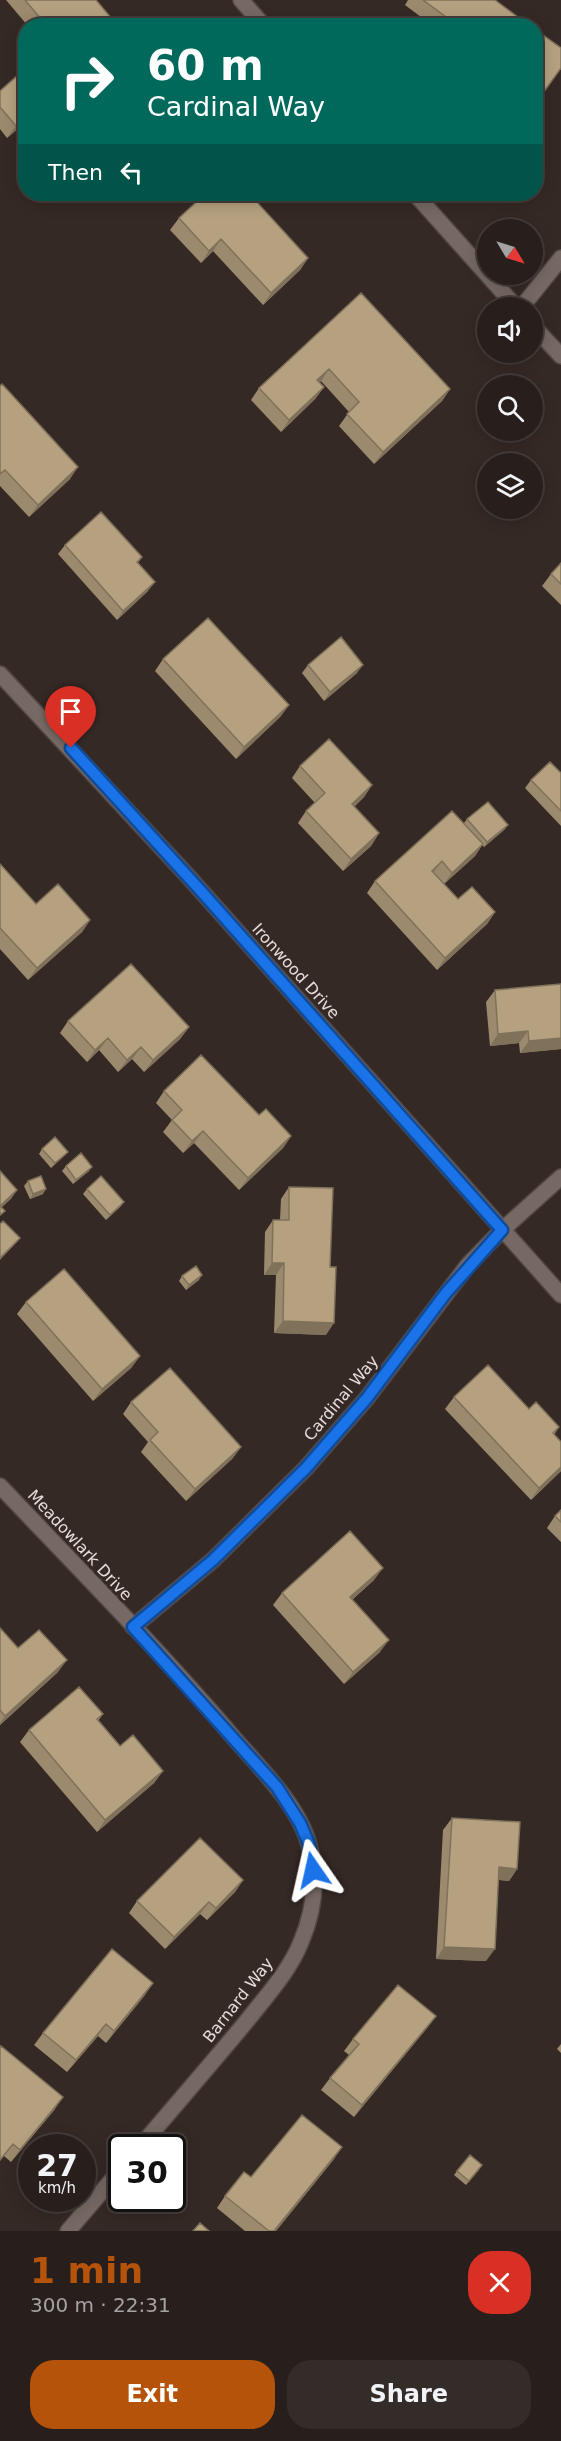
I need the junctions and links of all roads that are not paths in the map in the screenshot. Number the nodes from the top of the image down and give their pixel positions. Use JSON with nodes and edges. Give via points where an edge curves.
{"nodes":[{"id":1,"x":241,"y":0,"type":"edge"},
{"id":2,"x":257,"y":18,"type":"edge"},
{"id":3,"x":421,"y":201,"type":"edge"},
{"id":4,"x":561,"y":258,"type":"edge"},
{"id":5,"x":509,"y":297,"type":"edge"},
{"id":6,"x":528,"y":297,"type":"edge"},
{"id":7,"x":543,"y":337,"type":"edge"},
{"id":8,"x":561,"y":357,"type":"edge"},
{"id":9,"x":0,"y":674,"type":"edge"},
{"id":10,"x":561,"y":1177,"type":"edge"},
{"id":11,"x":502,"y":1230,"type":"junction"},
{"id":12,"x":561,"y":1295,"type":"edge"},
{"id":13,"x":0,"y":1486,"type":"edge"},
{"id":14,"x":133,"y":1627,"type":"junction"},
{"id":15,"x":310,"y":1852,"type":"joint"},
{"id":16,"x":151,"y":2134,"type":"edge"},
{"id":17,"x":108,"y":2184,"type":"edge"},
{"id":18,"x":68,"y":2231,"type":"edge"}],
"edges":[{"from":1,"to":2,"type":"street"},
{"from":3,"to":5,"type":"street"},
{"from":4,"to":6,"type":"street"},
{"from":7,"to":8,"type":"street"},
{"from":9,"to":11,"type":"street","name":"Ironwood Drive","via":[[186,874]]},
{"from":10,"to":11,"type":"street","name":"Cardinal Way"},
{"from":11,"to":12,"type":"street","name":"Ironwood Drive"},
{"from":11,"to":14,"type":"street","name":"Cardinal Way","via":[[453,1284],[367,1398],[306,1468],[213,1560]]},
{"from":13,"to":14,"type":"street","name":"Meadowlark Drive"},
{"from":14,"to":15,"type":"street","name":"Meadowlark Drive","via":[[277,1787],[300,1823]]},
{"from":15,"to":16,"type":"street","name":"Barnard Way","via":[[313,1900],[300,1945],[271,1990]]},
{"from":17,"to":18,"type":"street"}]}
